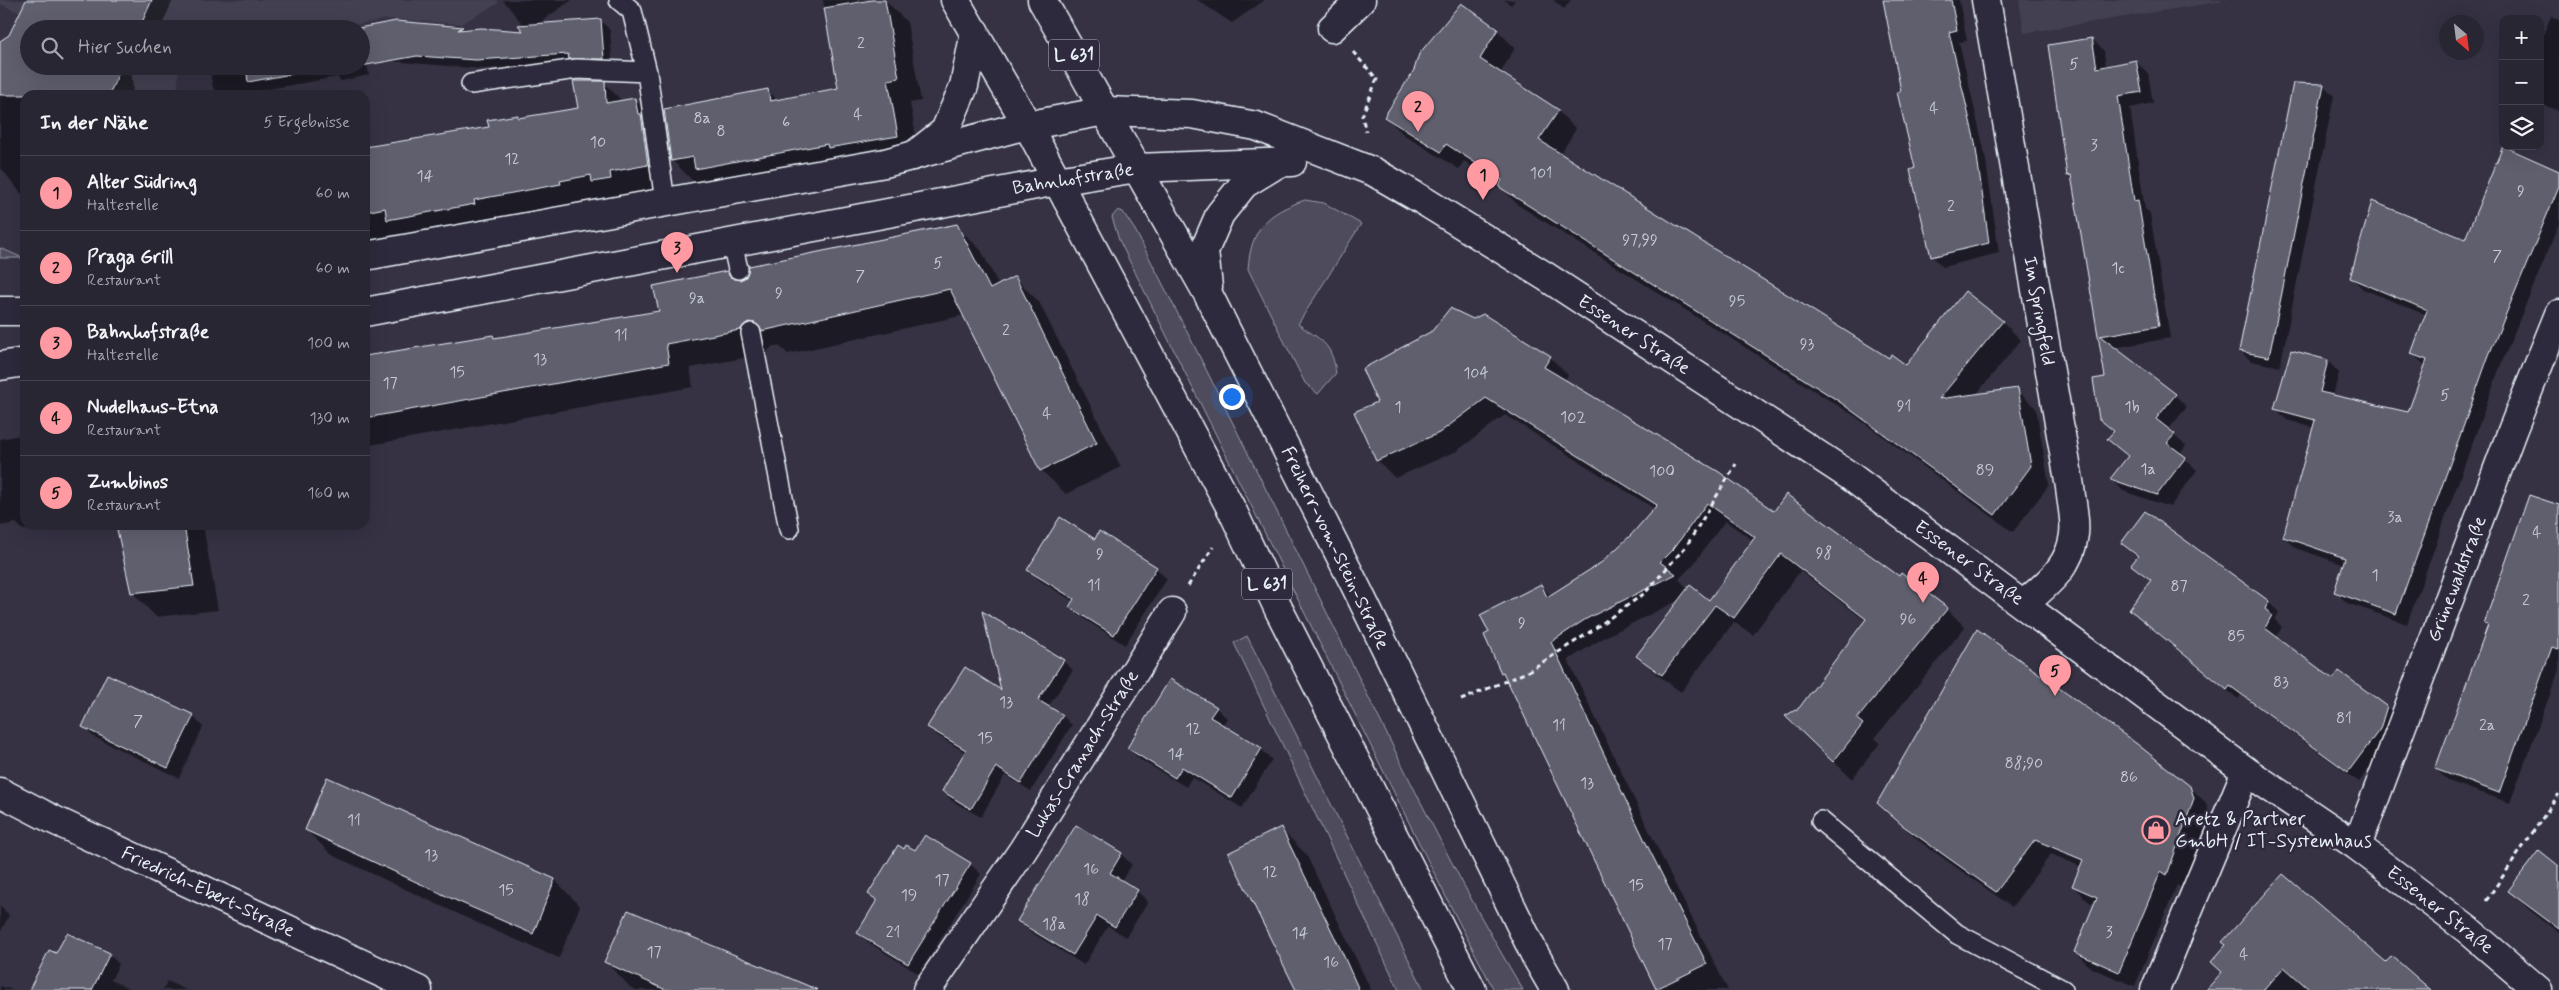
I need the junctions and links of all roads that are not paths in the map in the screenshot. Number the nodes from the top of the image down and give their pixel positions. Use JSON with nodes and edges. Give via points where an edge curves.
{"nodes":[{"id":1,"x":619,"y":0,"type":"edge"},
{"id":2,"x":955,"y":0,"type":"edge"},
{"id":3,"x":1042,"y":0,"type":"edge"},
{"id":4,"x":1360,"y":0,"type":"edge"},
{"id":5,"x":1986,"y":0,"type":"edge"},
{"id":6,"x":1332,"y":28,"type":"road end"},
{"id":7,"x":975,"y":32,"type":"junction"},
{"id":8,"x":647,"y":72,"type":"junction"},
{"id":9,"x":471,"y":84,"type":"dead end"},
{"id":10,"x":1105,"y":111,"type":"junction"},
{"id":11,"x":1021,"y":127,"type":"junction"},
{"id":12,"x":913,"y":156,"type":"junction"},
{"id":13,"x":1282,"y":160,"type":"junction"},
{"id":14,"x":1137,"y":168,"type":"junction"},
{"id":15,"x":1374,"y":172,"type":"junction"},
{"id":16,"x":1057,"y":181,"type":"junction"},
{"id":17,"x":665,"y":202,"type":"junction"},
{"id":18,"x":370,"y":255,"type":"edge"},
{"id":19,"x":1209,"y":296,"type":"junction"},
{"id":20,"x":0,"y":311,"type":"edge"},
{"id":21,"x":20,"y":311,"type":"edge"},
{"id":22,"x":370,"y":311,"type":"edge"},
{"id":23,"x":2559,"y":314,"type":"edge"},
{"id":24,"x":751,"y":333,"type":"dead end"},
{"id":25,"x":20,"y":363,"type":"edge"},
{"id":26,"x":0,"y":366,"type":"edge"},
{"id":27,"x":789,"y":529,"type":"dead end"},
{"id":28,"x":2024,"y":604,"type":"junction"},
{"id":29,"x":1172,"y":612,"type":"road end"},
{"id":30,"x":2246,"y":771,"type":"junction"},
{"id":31,"x":0,"y":792,"type":"edge"},
{"id":32,"x":1821,"y":821,"type":"dead end"},
{"id":33,"x":2357,"y":846,"type":"junction"},
{"id":34,"x":418,"y":990,"type":"edge"},
{"id":35,"x":927,"y":990,"type":"edge"},
{"id":36,"x":1472,"y":990,"type":"edge"},
{"id":37,"x":1555,"y":990,"type":"edge"},
{"id":38,"x":2063,"y":990,"type":"edge"},
{"id":39,"x":2155,"y":990,"type":"edge"},
{"id":40,"x":2538,"y":990,"type":"edge"}],
"edges":[{"from":1,"to":8,"type":"lane","via":[[632,12]]},
{"from":2,"to":7,"type":"street","number":"L 631"},
{"from":3,"to":10,"type":"street","number":"L 631"},
{"from":4,"to":6,"type":"street"},
{"from":5,"to":28,"type":"street","name":"Im Springfeld","via":[[2070,487],[2075,533],[2057,576]]},
{"from":7,"to":11,"type":"street","number":"L 631"},
{"from":7,"to":12,"type":"street","via":[[964,86],[945,131]]},
{"from":8,"to":9,"type":"lane","via":[[577,70]]},
{"from":8,"to":17,"type":"lane"},
{"from":10,"to":11,"type":"street"},
{"from":10,"to":14,"type":"street","name":"Freiherr-vom-Stein-Straße","number":"L 631"},
{"from":10,"to":15,"type":"street","name":"Essener Straße","via":[[1192,114],[1256,126]]},
{"from":11,"to":12,"type":"street"},
{"from":11,"to":16,"type":"street","number":"L 631"},
{"from":12,"to":17,"type":"street"},
{"from":13,"to":14,"type":"street","name":"Bahnhofstraße"},
{"from":13,"to":15,"type":"street","name":"Essener Straße"},
{"from":13,"to":19,"type":"street","via":[[1244,184],[1220,214],[1204,251]]},
{"from":14,"to":16,"type":"street","name":"Bahnhofstraße"},
{"from":14,"to":19,"type":"street","name":"Freiherr-vom-Stein-Straße","number":"L 631"},
{"from":15,"to":28,"type":"street","name":"Essener Straße","via":[[1544,276],[1841,470]]},
{"from":16,"to":22,"type":"street","name":"Bahnhofstraße","via":[[735,256]]},
{"from":16,"to":36,"type":"street","number":"L 631","via":[[1234,514]]},
{"from":17,"to":18,"type":"street"},
{"from":19,"to":37,"type":"street","name":"Freiherr-vom-Stein-Straße","number":"L 631"},
{"from":20,"to":21,"type":"street"},
{"from":23,"to":33,"type":"street","name":"Grünewaldstraße","via":[[2508,440]]},
{"from":24,"to":27,"type":"lane"},
{"from":25,"to":26,"type":"street"},
{"from":28,"to":30,"type":"street","name":"Essener Straße"},
{"from":29,"to":35,"type":"street","name":"Lukas-Cranach-Straße","via":[[1023,850]]},
{"from":30,"to":33,"type":"street","name":"Essener Straße"},
{"from":30,"to":39,"type":"street"},
{"from":31,"to":34,"type":"street","name":"Friedrich-Ebert-Straße"},
{"from":32,"to":38,"type":"lane","via":[[1956,934]]},
{"from":33,"to":40,"type":"street","name":"Essener Straße","via":[[2468,930]]}]}
